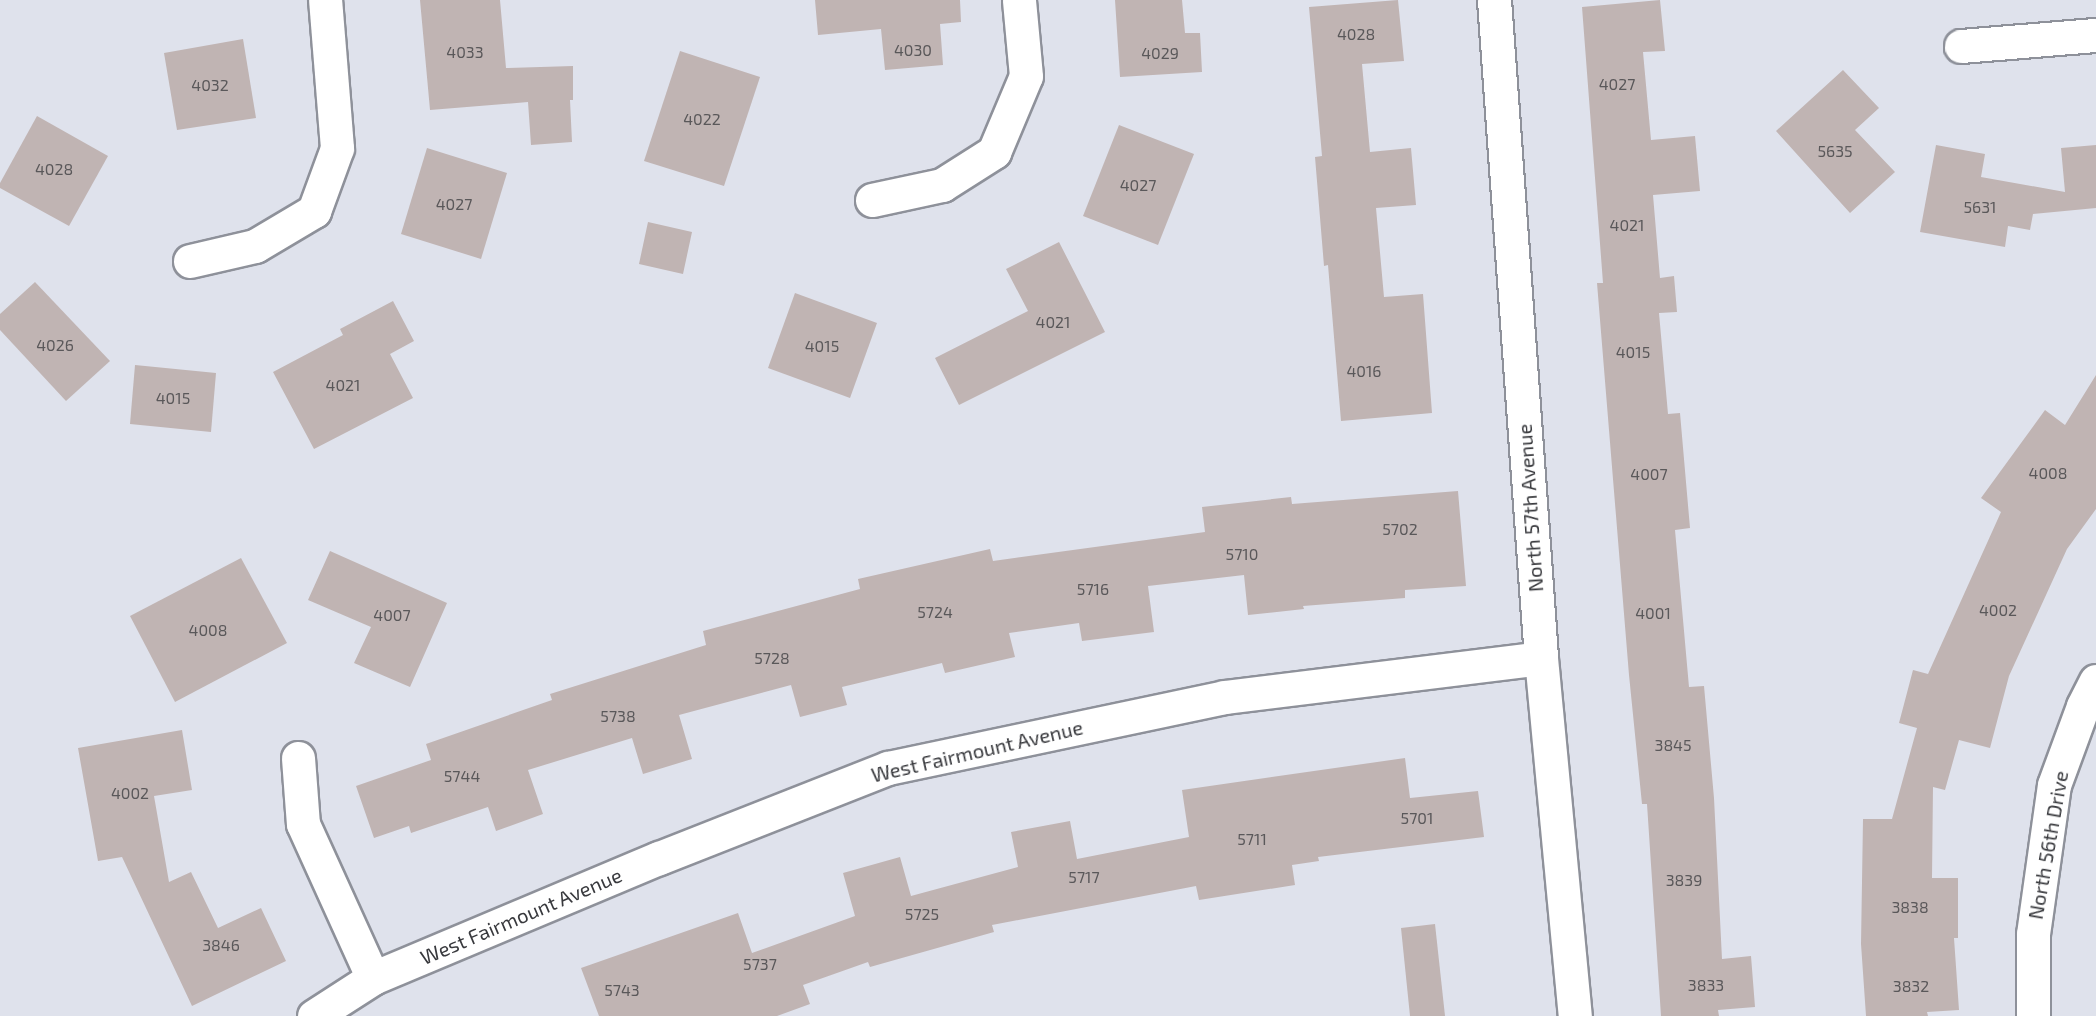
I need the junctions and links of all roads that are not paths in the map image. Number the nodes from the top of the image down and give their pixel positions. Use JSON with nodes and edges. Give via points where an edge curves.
{"nodes":[{"id":1,"x":325,"y":0,"type":"edge"},
{"id":2,"x":1019,"y":0,"type":"edge"},
{"id":3,"x":1494,"y":0,"type":"edge"},
{"id":4,"x":2096,"y":35,"type":"edge"},
{"id":5,"x":1961,"y":46,"type":"dead end"},
{"id":6,"x":872,"y":200,"type":"dead end"},
{"id":7,"x":190,"y":261,"type":"dead end"},
{"id":8,"x":1541,"y":658,"type":"junction"},
{"id":9,"x":2096,"y":681,"type":"edge"},
{"id":10,"x":298,"y":758,"type":"dead end"},
{"id":11,"x":373,"y":978,"type":"junction"},
{"id":12,"x":314,"y":1016,"type":"edge"},
{"id":13,"x":1575,"y":1016,"type":"edge"},
{"id":14,"x":2033,"y":1016,"type":"edge"}],
"edges":[{"from":1,"to":7,"type":"street","via":[[337,148],[314,211],[255,246]]},
{"from":2,"to":6,"type":"street","via":[[1026,76],[994,152],[942,185]]},
{"from":3,"to":8,"type":"street","name":"North 57th Avenue"},
{"from":4,"to":5,"type":"street"},
{"from":8,"to":11,"type":"street","name":"West Fairmount Avenue","via":[[1224,697],[888,768]]},
{"from":8,"to":13,"type":"street","name":"North 57th Avenue"},
{"from":9,"to":14,"type":"street","name":"North 56th Drive","via":[[2054,785],[2032,934]]},
{"from":10,"to":11,"type":"street","via":[[303,824]]},
{"from":11,"to":12,"type":"street","name":"West Fairmount Avenue"}]}
